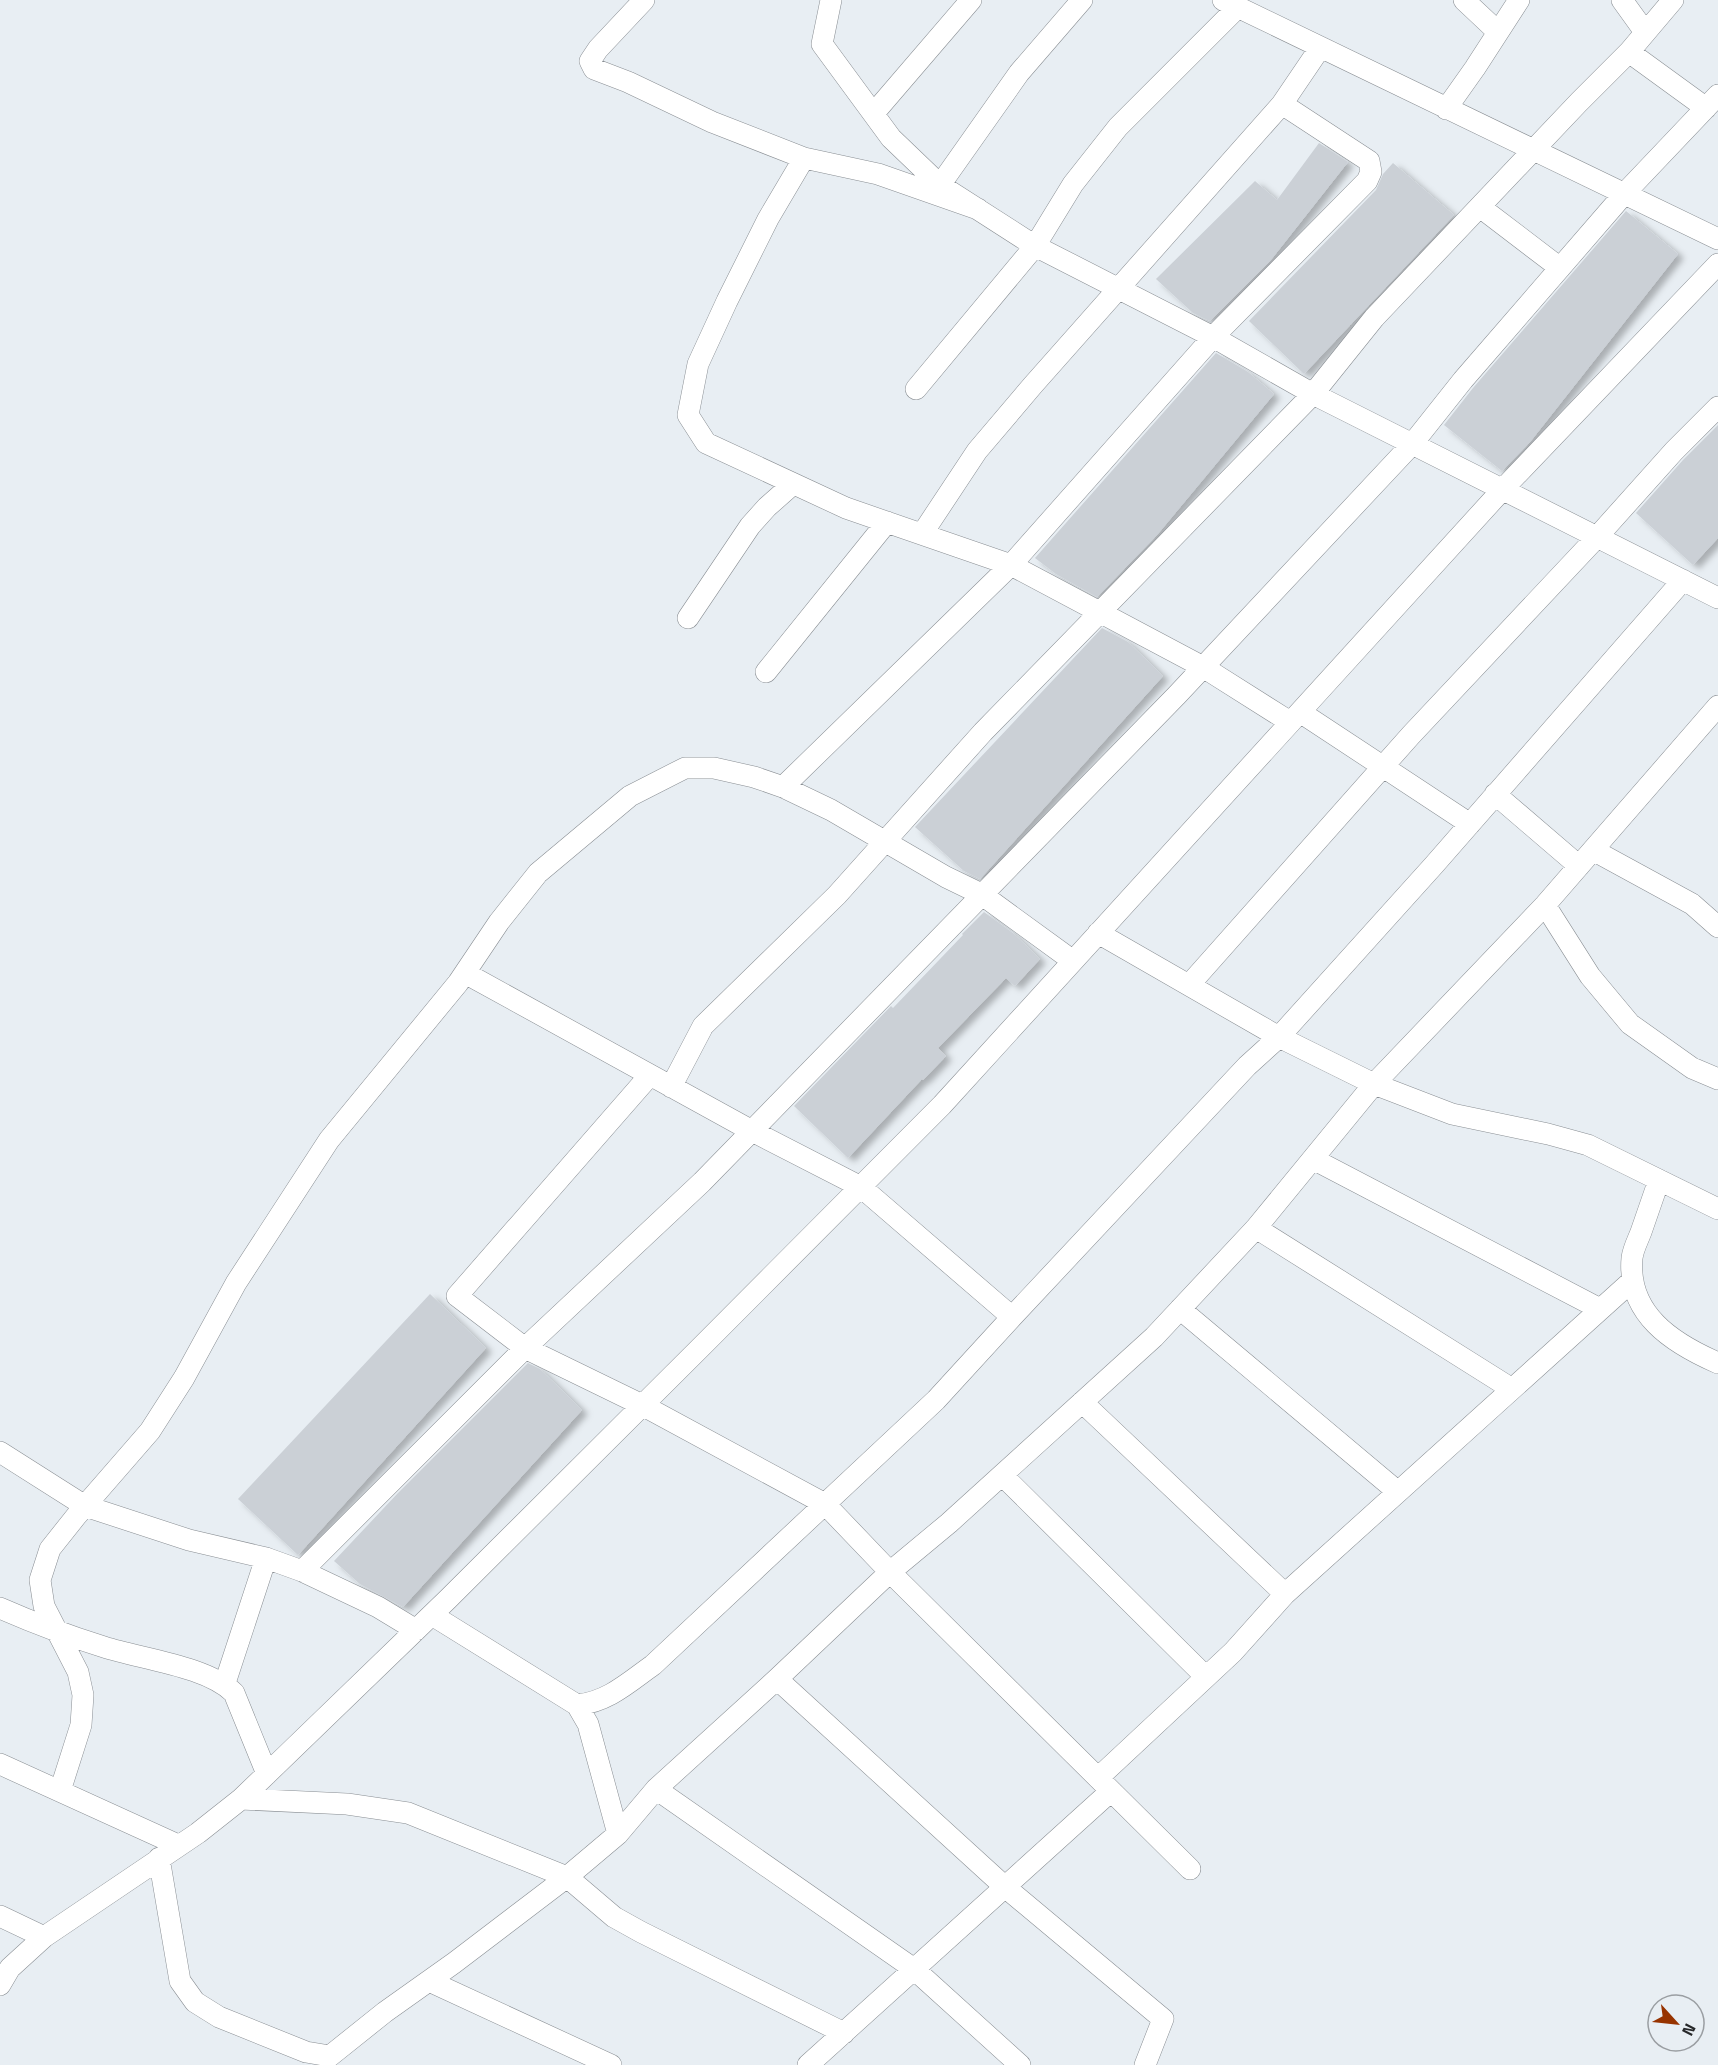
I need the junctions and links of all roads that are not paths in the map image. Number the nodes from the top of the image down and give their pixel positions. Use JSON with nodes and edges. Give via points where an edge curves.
{"nodes":[{"id":1,"x":644,"y":0,"type":"edge"},
{"id":2,"x":831,"y":0,"type":"edge"},
{"id":3,"x":971,"y":0,"type":"edge"},
{"id":4,"x":1082,"y":0,"type":"edge"},
{"id":5,"x":1464,"y":0,"type":"edge"},
{"id":6,"x":1519,"y":0,"type":"edge"},
{"id":7,"x":1622,"y":0,"type":"edge"},
{"id":8,"x":1673,"y":0,"type":"edge"},
{"id":9,"x":1242,"y":5,"type":"edge"},
{"id":10,"x":1498,"y":32,"type":"junction"},
{"id":11,"x":1645,"y":32,"type":"junction"},
{"id":12,"x":1320,"y":48,"type":"junction"},
{"id":13,"x":1629,"y":52,"type":"junction"},
{"id":14,"x":1712,"y":101,"type":"edge"},
{"id":15,"x":1282,"y":104,"type":"junction"},
{"id":16,"x":1446,"y":108,"type":"junction"},
{"id":17,"x":874,"y":113,"type":"junction"},
{"id":18,"x":1534,"y":151,"type":"junction"},
{"id":19,"x":804,"y":158,"type":"junction"},
{"id":20,"x":940,"y":185,"type":"junction"},
{"id":21,"x":1624,"y":194,"type":"junction"},
{"id":22,"x":1480,"y":207,"type":"junction"},
{"id":23,"x":978,"y":209,"type":"junction"},
{"id":24,"x":1718,"y":239,"type":"edge"},
{"id":25,"x":1035,"y":246,"type":"junction"},
{"id":26,"x":1718,"y":264,"type":"edge"},
{"id":27,"x":1560,"y":268,"type":"junction"},
{"id":28,"x":1119,"y":288,"type":"junction"},
{"id":29,"x":1214,"y":337,"type":"junction"},
{"id":30,"x":916,"y":388,"type":"dead end"},
{"id":31,"x":1313,"y":394,"type":"junction"},
{"id":32,"x":1718,"y":407,"type":"edge"},
{"id":33,"x":1413,"y":443,"type":"junction"},
{"id":34,"x":793,"y":484,"type":"junction"},
{"id":35,"x":1502,"y":490,"type":"junction"},
{"id":36,"x":887,"y":522,"type":"junction"},
{"id":37,"x":922,"y":534,"type":"junction"},
{"id":38,"x":1597,"y":537,"type":"junction"},
{"id":39,"x":1011,"y":565,"type":"junction"},
{"id":40,"x":1683,"y":580,"type":"junction"},
{"id":41,"x":1718,"y":598,"type":"edge"},
{"id":42,"x":1100,"y":613,"type":"junction"},
{"id":43,"x":688,"y":618,"type":"dead end"},
{"id":44,"x":1203,"y":668,"type":"junction"},
{"id":45,"x":766,"y":672,"type":"dead end"},
{"id":46,"x":1718,"y":706,"type":"edge"},
{"id":47,"x":1295,"y":717,"type":"junction"},
{"id":48,"x":1382,"y":768,"type":"junction"},
{"id":49,"x":783,"y":787,"type":"junction"},
{"id":50,"x":1495,"y":794,"type":"junction"},
{"id":51,"x":1470,"y":824,"type":"junction"},
{"id":52,"x":885,"y":842,"type":"junction"},
{"id":53,"x":1593,"y":850,"type":"junction"},
{"id":54,"x":1579,"y":866,"type":"junction"},
{"id":55,"x":981,"y":894,"type":"junction"},
{"id":56,"x":1545,"y":906,"type":"junction"},
{"id":57,"x":1718,"y":927,"type":"edge"},
{"id":58,"x":1098,"y":933,"type":"junction"},
{"id":59,"x":1073,"y":962,"type":"junction"},
{"id":60,"x":465,"y":973,"type":"junction"},
{"id":61,"x":1190,"y":985,"type":"junction"},
{"id":62,"x":1279,"y":1037,"type":"junction"},
{"id":63,"x":650,"y":1075,"type":"junction"},
{"id":64,"x":1718,"y":1079,"type":"edge"},
{"id":65,"x":1374,"y":1084,"type":"junction"},
{"id":66,"x":671,"y":1087,"type":"junction"},
{"id":67,"x":752,"y":1131,"type":"junction"},
{"id":68,"x":1313,"y":1159,"type":"junction"},
{"id":69,"x":1659,"y":1180,"type":"junction"},
{"id":70,"x":861,"y":1187,"type":"junction"},
{"id":71,"x":1718,"y":1209,"type":"edge"},
{"id":72,"x":1256,"y":1227,"type":"junction"},
{"id":73,"x":1632,"y":1280,"type":"junction"},
{"id":74,"x":1180,"y":1309,"type":"junction"},
{"id":75,"x":1600,"y":1309,"type":"junction"},
{"id":76,"x":1012,"y":1317,"type":"junction"},
{"id":77,"x":525,"y":1348,"type":"junction"},
{"id":78,"x":1718,"y":1364,"type":"edge"},
{"id":79,"x":1512,"y":1389,"type":"junction"},
{"id":80,"x":1082,"y":1402,"type":"junction"},
{"id":81,"x":642,"y":1406,"type":"junction"},
{"id":82,"x":0,"y":1452,"type":"edge"},
{"id":83,"x":1002,"y":1474,"type":"junction"},
{"id":84,"x":1398,"y":1492,"type":"junction"},
{"id":85,"x":825,"y":1504,"type":"junction"},
{"id":86,"x":85,"y":1506,"type":"junction"},
{"id":87,"x":266,"y":1558,"type":"junction"},
{"id":88,"x":302,"y":1571,"type":"junction"},
{"id":89,"x":890,"y":1572,"type":"junction"},
{"id":90,"x":1285,"y":1594,"type":"junction"},
{"id":91,"x":0,"y":1608,"type":"edge"},
{"id":92,"x":432,"y":1615,"type":"junction"},
{"id":93,"x":416,"y":1630,"type":"junction"},
{"id":94,"x":60,"y":1633,"type":"junction"},
{"id":95,"x":1206,"y":1677,"type":"junction"},
{"id":96,"x":777,"y":1679,"type":"junction"},
{"id":97,"x":225,"y":1683,"type":"junction"},
{"id":98,"x":577,"y":1705,"type":"junction"},
{"id":99,"x":0,"y":1764,"type":"edge"},
{"id":100,"x":267,"y":1774,"type":"junction"},
{"id":101,"x":1105,"y":1785,"type":"junction"},
{"id":102,"x":656,"y":1790,"type":"junction"},
{"id":103,"x":60,"y":1791,"type":"junction"},
{"id":104,"x":242,"y":1799,"type":"junction"},
{"id":105,"x":618,"y":1834,"type":"junction"},
{"id":106,"x":178,"y":1845,"type":"junction"},
{"id":107,"x":159,"y":1858,"type":"junction"},
{"id":108,"x":1190,"y":1869,"type":"dead end"},
{"id":109,"x":567,"y":1877,"type":"junction"},
{"id":110,"x":1005,"y":1887,"type":"junction"},
{"id":111,"x":0,"y":1916,"type":"edge"},
{"id":112,"x":44,"y":1937,"type":"junction"},
{"id":113,"x":914,"y":1969,"type":"junction"},
{"id":114,"x":429,"y":1981,"type":"junction"},
{"id":115,"x":0,"y":1985,"type":"edge"},
{"id":116,"x":844,"y":2032,"type":"junction"},
{"id":117,"x":319,"y":2055,"type":"junction"},
{"id":118,"x":342,"y":2065,"type":"edge"},
{"id":119,"x":611,"y":2065,"type":"edge"},
{"id":120,"x":808,"y":2065,"type":"edge"},
{"id":121,"x":1020,"y":2065,"type":"edge"},
{"id":122,"x":1145,"y":2065,"type":"edge"}],
"edges":[{"from":1,"to":19,"type":"street","via":[[598,49],[590,61],[594,69]]},
{"from":2,"to":17,"type":"street","via":[[822,44]]},
{"from":3,"to":17,"type":"street"},
{"from":4,"to":20,"type":"street","via":[[1019,73]]},
{"from":5,"to":10,"type":"street"},
{"from":6,"to":10,"type":"street"},
{"from":7,"to":11,"type":"street"},
{"from":8,"to":11,"type":"street"},
{"from":9,"to":12,"type":"street"},
{"from":9,"to":25,"type":"street","via":[[1118,127],[1073,184]]},
{"from":10,"to":16,"type":"street"},
{"from":11,"to":13,"type":"street"},
{"from":12,"to":15,"type":"street"},
{"from":12,"to":16,"type":"street"},
{"from":13,"to":14,"type":"street"},
{"from":13,"to":18,"type":"street"},
{"from":14,"to":21,"type":"street"},
{"from":15,"to":28,"type":"street"},
{"from":15,"to":29,"type":"street","via":[[1369,161],[1371,172],[1367,181]]},
{"from":16,"to":18,"type":"street"},
{"from":17,"to":20,"type":"street","via":[[891,138]]},
{"from":18,"to":21,"type":"street"},
{"from":18,"to":22,"type":"street"},
{"from":19,"to":23,"type":"street","via":[[878,174]]},
{"from":19,"to":34,"type":"street","via":[[768,219],[698,364],[688,415],[706,443]]},
{"from":20,"to":23,"type":"street"},
{"from":21,"to":24,"type":"street"},
{"from":21,"to":27,"type":"street"},
{"from":22,"to":27,"type":"street"},
{"from":22,"to":31,"type":"street","via":[[1374,318]]},
{"from":23,"to":25,"type":"street"},
{"from":25,"to":28,"type":"street"},
{"from":25,"to":30,"type":"street"},
{"from":26,"to":35,"type":"street"},
{"from":27,"to":33,"type":"street"},
{"from":28,"to":29,"type":"street"},
{"from":28,"to":37,"type":"street","via":[[977,451]]},
{"from":29,"to":31,"type":"street"},
{"from":29,"to":39,"type":"street"},
{"from":31,"to":33,"type":"street"},
{"from":31,"to":42,"type":"street"},
{"from":32,"to":38,"type":"street"},
{"from":33,"to":35,"type":"street"},
{"from":33,"to":44,"type":"street"},
{"from":34,"to":36,"type":"street"},
{"from":34,"to":43,"type":"street","via":[[750,526]]},
{"from":35,"to":38,"type":"street"},
{"from":35,"to":47,"type":"street"},
{"from":36,"to":37,"type":"street"},
{"from":36,"to":45,"type":"street"},
{"from":37,"to":39,"type":"street"},
{"from":38,"to":40,"type":"street"},
{"from":38,"to":48,"type":"street"},
{"from":39,"to":42,"type":"street"},
{"from":39,"to":49,"type":"street"},
{"from":40,"to":41,"type":"street"},
{"from":40,"to":50,"type":"street"},
{"from":42,"to":44,"type":"street"},
{"from":42,"to":52,"type":"street","via":[[982,732]]},
{"from":44,"to":47,"type":"street"},
{"from":44,"to":55,"type":"street"},
{"from":46,"to":53,"type":"street"},
{"from":47,"to":48,"type":"street"},
{"from":47,"to":58,"type":"street"},
{"from":48,"to":51,"type":"street"},
{"from":48,"to":61,"type":"street"},
{"from":49,"to":52,"type":"street"},
{"from":49,"to":60,"type":"street","via":[[714,768],[685,768],[630,796],[538,873]]},
{"from":50,"to":51,"type":"street"},
{"from":50,"to":54,"type":"street"},
{"from":51,"to":62,"type":"street"},
{"from":52,"to":55,"type":"street"},
{"from":52,"to":66,"type":"street","via":[[837,895],[702,1026]]},
{"from":53,"to":54,"type":"street"},
{"from":53,"to":57,"type":"street","via":[[1692,903]]},
{"from":54,"to":56,"type":"street"},
{"from":55,"to":59,"type":"street"},
{"from":55,"to":67,"type":"street"},
{"from":56,"to":64,"type":"street","via":[[1590,976],[1630,1024],[1692,1068]]},
{"from":56,"to":65,"type":"street"},
{"from":58,"to":59,"type":"street"},
{"from":58,"to":61,"type":"street"},
{"from":59,"to":70,"type":"street"},
{"from":60,"to":63,"type":"street"},
{"from":60,"to":86,"type":"street","via":[[329,1140],[236,1283],[150,1431]]},
{"from":61,"to":62,"type":"street"},
{"from":62,"to":65,"type":"street"},
{"from":62,"to":76,"type":"street","via":[[1247,1066]]},
{"from":63,"to":66,"type":"street"},
{"from":63,"to":77,"type":"street","via":[[457,1296]]},
{"from":65,"to":68,"type":"street"},
{"from":65,"to":69,"type":"street","via":[[1452,1114],[1588,1145]]},
{"from":66,"to":67,"type":"street"},
{"from":67,"to":70,"type":"street"},
{"from":67,"to":77,"type":"street"},
{"from":68,"to":72,"type":"street"},
{"from":68,"to":75,"type":"street"},
{"from":69,"to":71,"type":"street"},
{"from":69,"to":73,"type":"street","via":[[1632,1256]]},
{"from":70,"to":76,"type":"street"},
{"from":70,"to":81,"type":"street"},
{"from":72,"to":74,"type":"street"},
{"from":72,"to":79,"type":"street"},
{"from":73,"to":75,"type":"street"},
{"from":73,"to":78,"type":"street","via":[[1647,1315],[1671,1338]]},
{"from":74,"to":80,"type":"street"},
{"from":74,"to":84,"type":"street"},
{"from":75,"to":79,"type":"street"},
{"from":76,"to":85,"type":"street","via":[[936,1400]]},
{"from":77,"to":81,"type":"street"},
{"from":77,"to":88,"type":"street"},
{"from":79,"to":84,"type":"street"},
{"from":80,"to":83,"type":"street"},
{"from":80,"to":90,"type":"street"},
{"from":81,"to":85,"type":"street"},
{"from":81,"to":92,"type":"street"},
{"from":82,"to":86,"type":"street"},
{"from":83,"to":89,"type":"street"},
{"from":83,"to":95,"type":"street"},
{"from":84,"to":90,"type":"street"},
{"from":85,"to":89,"type":"street"},
{"from":85,"to":98,"type":"street","via":[[653,1665],[609,1696]]},
{"from":86,"to":87,"type":"street","via":[[189,1540]]},
{"from":86,"to":94,"type":"street","via":[[50,1549],[40,1580],[44,1606]]},
{"from":87,"to":88,"type":"street"},
{"from":87,"to":97,"type":"street"},
{"from":88,"to":93,"type":"street","via":[[344,1589]]},
{"from":89,"to":96,"type":"street"},
{"from":89,"to":101,"type":"street"},
{"from":90,"to":95,"type":"street"},
{"from":91,"to":94,"type":"street"},
{"from":92,"to":93,"type":"street"},
{"from":92,"to":98,"type":"street"},
{"from":93,"to":100,"type":"street"},
{"from":94,"to":97,"type":"street"},
{"from":94,"to":103,"type":"street","via":[[78,1672],[83,1695],[81,1725]]},
{"from":95,"to":101,"type":"street"},
{"from":96,"to":102,"type":"street"},
{"from":96,"to":110,"type":"street"},
{"from":97,"to":100,"type":"street","via":[[234,1693]]},
{"from":98,"to":105,"type":"street","via":[[588,1724]]},
{"from":99,"to":103,"type":"street"},
{"from":100,"to":104,"type":"street"},
{"from":101,"to":108,"type":"street"},
{"from":101,"to":110,"type":"street"},
{"from":102,"to":105,"type":"street"},
{"from":102,"to":113,"type":"street"},
{"from":103,"to":106,"type":"street"},
{"from":104,"to":106,"type":"street"},
{"from":104,"to":109,"type":"street","via":[[347,1804],[408,1813]]},
{"from":105,"to":109,"type":"street"},
{"from":106,"to":107,"type":"street"},
{"from":107,"to":112,"type":"street"},
{"from":107,"to":117,"type":"street","via":[[184,1989],[195,2002],[219,2016],[272,2040]]},
{"from":109,"to":114,"type":"street"},
{"from":109,"to":116,"type":"street","via":[[614,1917]]},
{"from":110,"to":113,"type":"street"},
{"from":110,"to":122,"type":"street","via":[[1163,2019]]},
{"from":111,"to":112,"type":"street"},
{"from":112,"to":115,"type":"street","via":[[10,1968]]},
{"from":113,"to":116,"type":"street"},
{"from":113,"to":121,"type":"street"},
{"from":114,"to":117,"type":"street","via":[[330,2056]]},
{"from":114,"to":119,"type":"street"},
{"from":116,"to":120,"type":"street"},
{"from":117,"to":118,"type":"street"}]}
